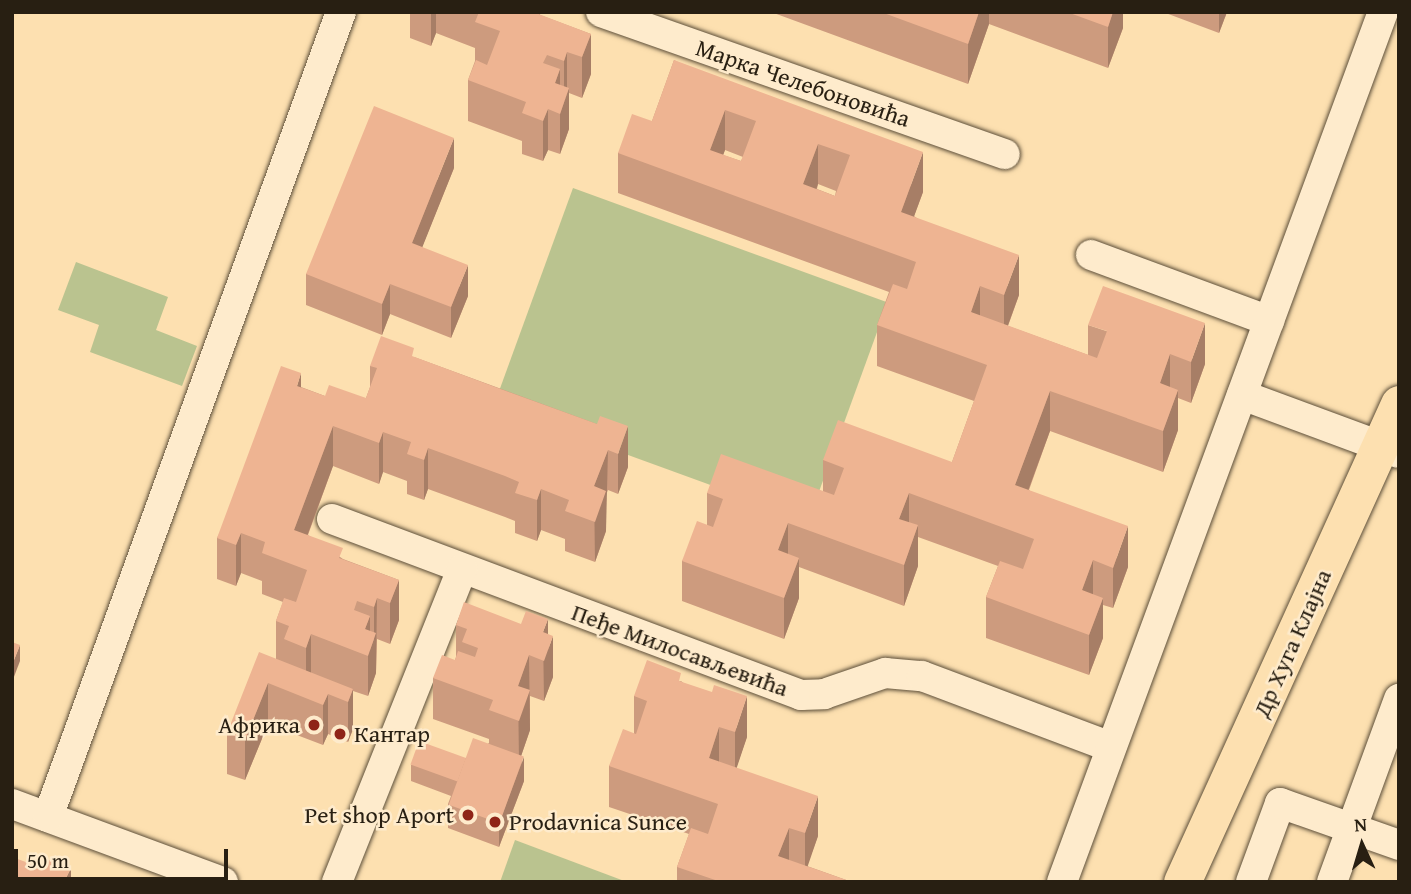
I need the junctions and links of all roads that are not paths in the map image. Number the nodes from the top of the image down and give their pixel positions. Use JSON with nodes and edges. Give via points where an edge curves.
{"nodes":[{"id":1,"x":341,"y":12,"type":"edge"},
{"id":2,"x":601,"y":12,"type":"edge"},
{"id":3,"x":1383,"y":12,"type":"edge"},
{"id":4,"x":654,"y":21,"type":"edge"},
{"id":5,"x":1005,"y":154,"type":"dead end"},
{"id":6,"x":1090,"y":254,"type":"dead end"},
{"id":7,"x":1269,"y":321,"type":"junction"},
{"id":8,"x":1241,"y":395,"type":"junction"},
{"id":9,"x":1399,"y":404,"type":"edge"},
{"id":10,"x":1390,"y":450,"type":"edge"},
{"id":11,"x":332,"y":519,"type":"dead end"},
{"id":12,"x":462,"y":569,"type":"junction"},
{"id":13,"x":1399,"y":699,"type":"edge"},
{"id":14,"x":1111,"y":747,"type":"junction"},
{"id":15,"x":12,"y":804,"type":"edge"},
{"id":16,"x":48,"y":817,"type":"junction"},
{"id":17,"x":1352,"y":829,"type":"junction"},
{"id":18,"x":1399,"y":845,"type":"edge"},
{"id":19,"x":223,"y":882,"type":"edge"},
{"id":20,"x":337,"y":882,"type":"edge"},
{"id":21,"x":1062,"y":882,"type":"edge"},
{"id":22,"x":1182,"y":882,"type":"edge"},
{"id":23,"x":1251,"y":882,"type":"edge"},
{"id":24,"x":1332,"y":882,"type":"edge"}],
"edges":[{"from":1,"to":16,"type":"street"},
{"from":2,"to":4,"type":"street","name":"Марка Челебоновића"},
{"from":3,"to":7,"type":"street"},
{"from":4,"to":5,"type":"street","name":"Марка Челебоновића"},
{"from":6,"to":7,"type":"street"},
{"from":7,"to":8,"type":"street"},
{"from":8,"to":10,"type":"street"},
{"from":8,"to":14,"type":"street"},
{"from":9,"to":10,"type":"main road","name":"Др Хуга Клајна"},
{"from":10,"to":22,"type":"main road","name":"Др Хуга Клајна"},
{"from":11,"to":12,"type":"street","name":"Пеђе Милосављевића"},
{"from":12,"to":14,"type":"street","name":"Пеђе Милосављевића","via":[[801,695],[824,694],[885,673],[922,676]]},
{"from":12,"to":20,"type":"street"},
{"from":13,"to":17,"type":"street"},
{"from":14,"to":21,"type":"street"},
{"from":15,"to":16,"type":"street"},
{"from":16,"to":19,"type":"street"},
{"from":17,"to":18,"type":"street"},
{"from":17,"to":23,"type":"street","via":[[1280,803]]},
{"from":17,"to":24,"type":"street"}]}
